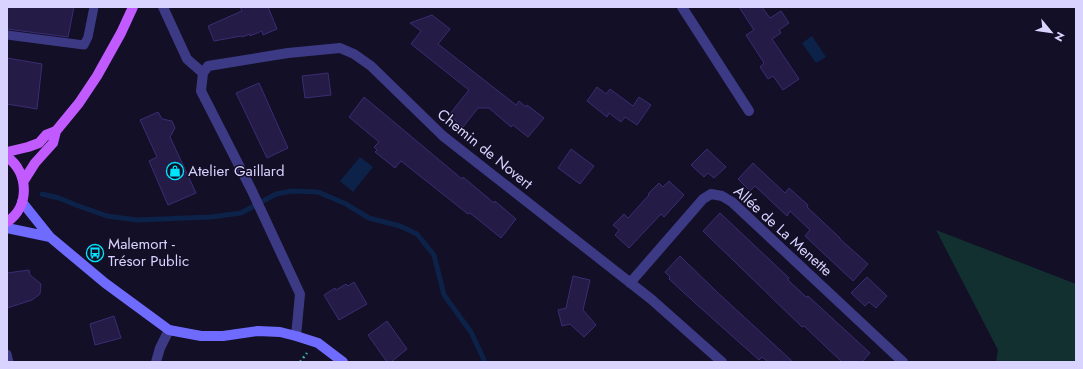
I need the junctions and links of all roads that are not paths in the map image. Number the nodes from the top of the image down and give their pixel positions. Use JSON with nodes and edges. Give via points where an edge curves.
{"nodes":[{"id":1,"x":94,"y":7,"type":"edge"},
{"id":2,"x":133,"y":7,"type":"edge"},
{"id":3,"x":163,"y":7,"type":"edge"},
{"id":4,"x":682,"y":7,"type":"edge"},
{"id":5,"x":7,"y":35,"type":"edge"},
{"id":6,"x":203,"y":73,"type":"junction"},
{"id":7,"x":749,"y":111,"type":"dead end"},
{"id":8,"x":56,"y":131,"type":"junction"},
{"id":9,"x":7,"y":152,"type":"edge"},
{"id":10,"x":7,"y":157,"type":"edge"},
{"id":11,"x":24,"y":182,"type":"junction"},
{"id":12,"x":22,"y":202,"type":"junction"},
{"id":13,"x":7,"y":222,"type":"edge"},
{"id":14,"x":7,"y":228,"type":"edge"},
{"id":15,"x":50,"y":237,"type":"junction"},
{"id":16,"x":630,"y":283,"type":"junction"},
{"id":17,"x":169,"y":330,"type":"junction"},
{"id":18,"x":296,"y":336,"type":"junction"},
{"id":19,"x":7,"y":354,"type":"edge"},
{"id":20,"x":9,"y":362,"type":"edge"},
{"id":21,"x":156,"y":362,"type":"edge"},
{"id":22,"x":343,"y":362,"type":"edge"},
{"id":23,"x":722,"y":362,"type":"edge"},
{"id":24,"x":903,"y":362,"type":"edge"}],
"edges":[{"from":1,"to":5,"type":"lane","via":[[84,45]]},
{"from":2,"to":8,"type":"main road","via":[[97,76]]},
{"from":3,"to":6,"type":"street","via":[[187,59]]},
{"from":4,"to":7,"type":"street"},
{"from":6,"to":16,"type":"street","name":"Chemin de Novert","via":[[208,66],[288,53],[340,48],[354,54],[372,66],[443,136]]},
{"from":6,"to":18,"type":"street","via":[[201,91],[252,191],[300,294]]},
{"from":8,"to":9,"type":"main road","via":[[46,135],[39,143]]},
{"from":8,"to":11,"type":"main road","via":[[53,143],[35,163]]},
{"from":10,"to":11,"type":"main road","via":[[19,170]]},
{"from":11,"to":12,"type":"main road"},
{"from":12,"to":13,"type":"main road"},
{"from":12,"to":15,"type":"main road"},
{"from":14,"to":15,"type":"main road"},
{"from":15,"to":17,"type":"main road","via":[[105,283]]},
{"from":16,"to":23,"type":"street","name":"Chemin de Novert"},
{"from":16,"to":24,"type":"street","name":"Allée de La Menette","via":[[703,199],[711,194],[722,196],[732,202]]},
{"from":17,"to":18,"type":"main road","via":[[201,336],[258,331]]},
{"from":17,"to":21,"type":"street"},
{"from":18,"to":22,"type":"main road","via":[[318,343]]},
{"from":19,"to":20,"type":"lane"}]}
